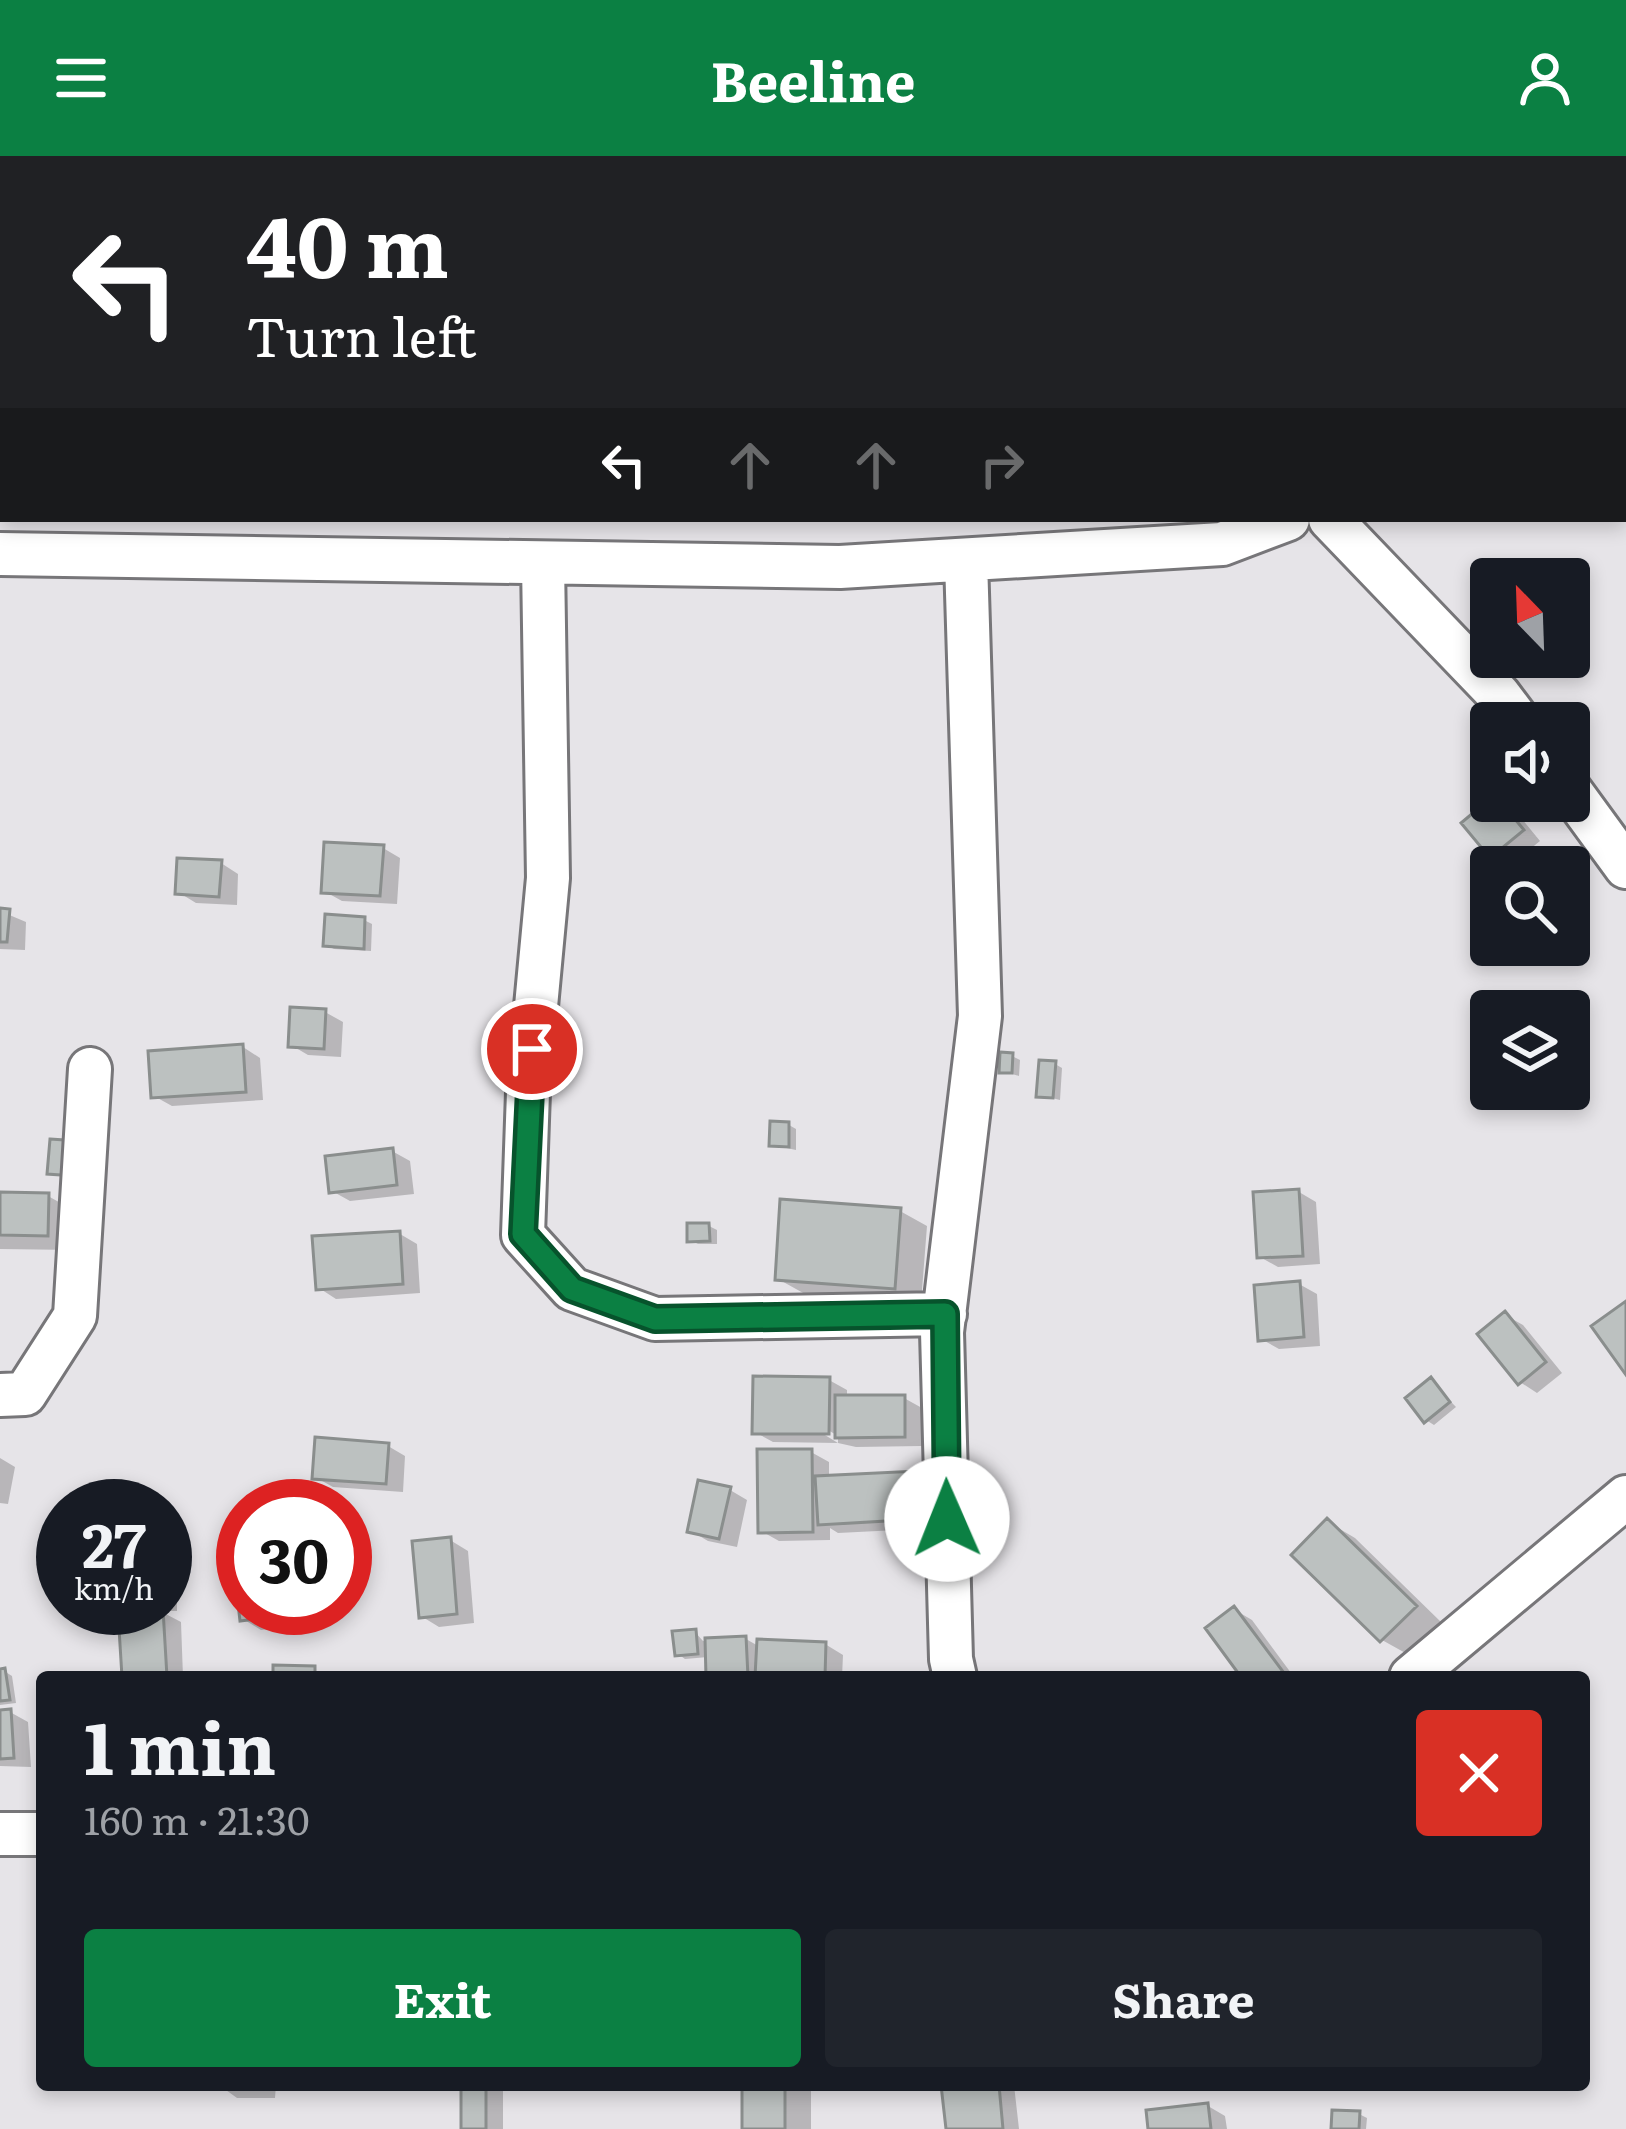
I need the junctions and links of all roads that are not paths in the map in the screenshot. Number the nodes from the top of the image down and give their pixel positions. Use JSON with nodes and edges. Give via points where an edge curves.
{"nodes":[{"id":1,"x":1280,"y":522,"type":"edge"},
{"id":2,"x":1333,"y":522,"type":"edge"},
{"id":3,"x":0,"y":554,"type":"edge"},
{"id":4,"x":966,"y":560,"type":"junction"},
{"id":5,"x":543,"y":563,"type":"junction"},
{"id":6,"x":1504,"y":702,"type":"edge"},
{"id":7,"x":1590,"y":817,"type":"edge"},
{"id":8,"x":1626,"y":866,"type":"edge"},
{"id":9,"x":90,"y":1070,"type":"dead end"},
{"id":10,"x":945,"y":1314,"type":"junction"},
{"id":11,"x":0,"y":1395,"type":"edge"},
{"id":12,"x":1626,"y":1497,"type":"edge"},
{"id":13,"x":954,"y":1671,"type":"edge"},
{"id":14,"x":1418,"y":1671,"type":"edge"},
{"id":15,"x":0,"y":1834,"type":"edge"},
{"id":16,"x":36,"y":1834,"type":"edge"}],
"edges":[{"from":1,"to":4,"type":"street","via":[[1222,544]]},
{"from":2,"to":6,"type":"street"},
{"from":3,"to":5,"type":"street"},
{"from":4,"to":5,"type":"street","via":[[840,567]]},
{"from":4,"to":10,"type":"street","via":[[980,1016]]},
{"from":5,"to":10,"type":"street","via":[[548,878],[523,1234],[572,1289],[655,1319]]},
{"from":7,"to":8,"type":"street"},
{"from":9,"to":11,"type":"street","via":[[76,1316],[25,1394]]},
{"from":10,"to":13,"type":"street"},
{"from":12,"to":14,"type":"street"},
{"from":15,"to":16,"type":"street"}]}
